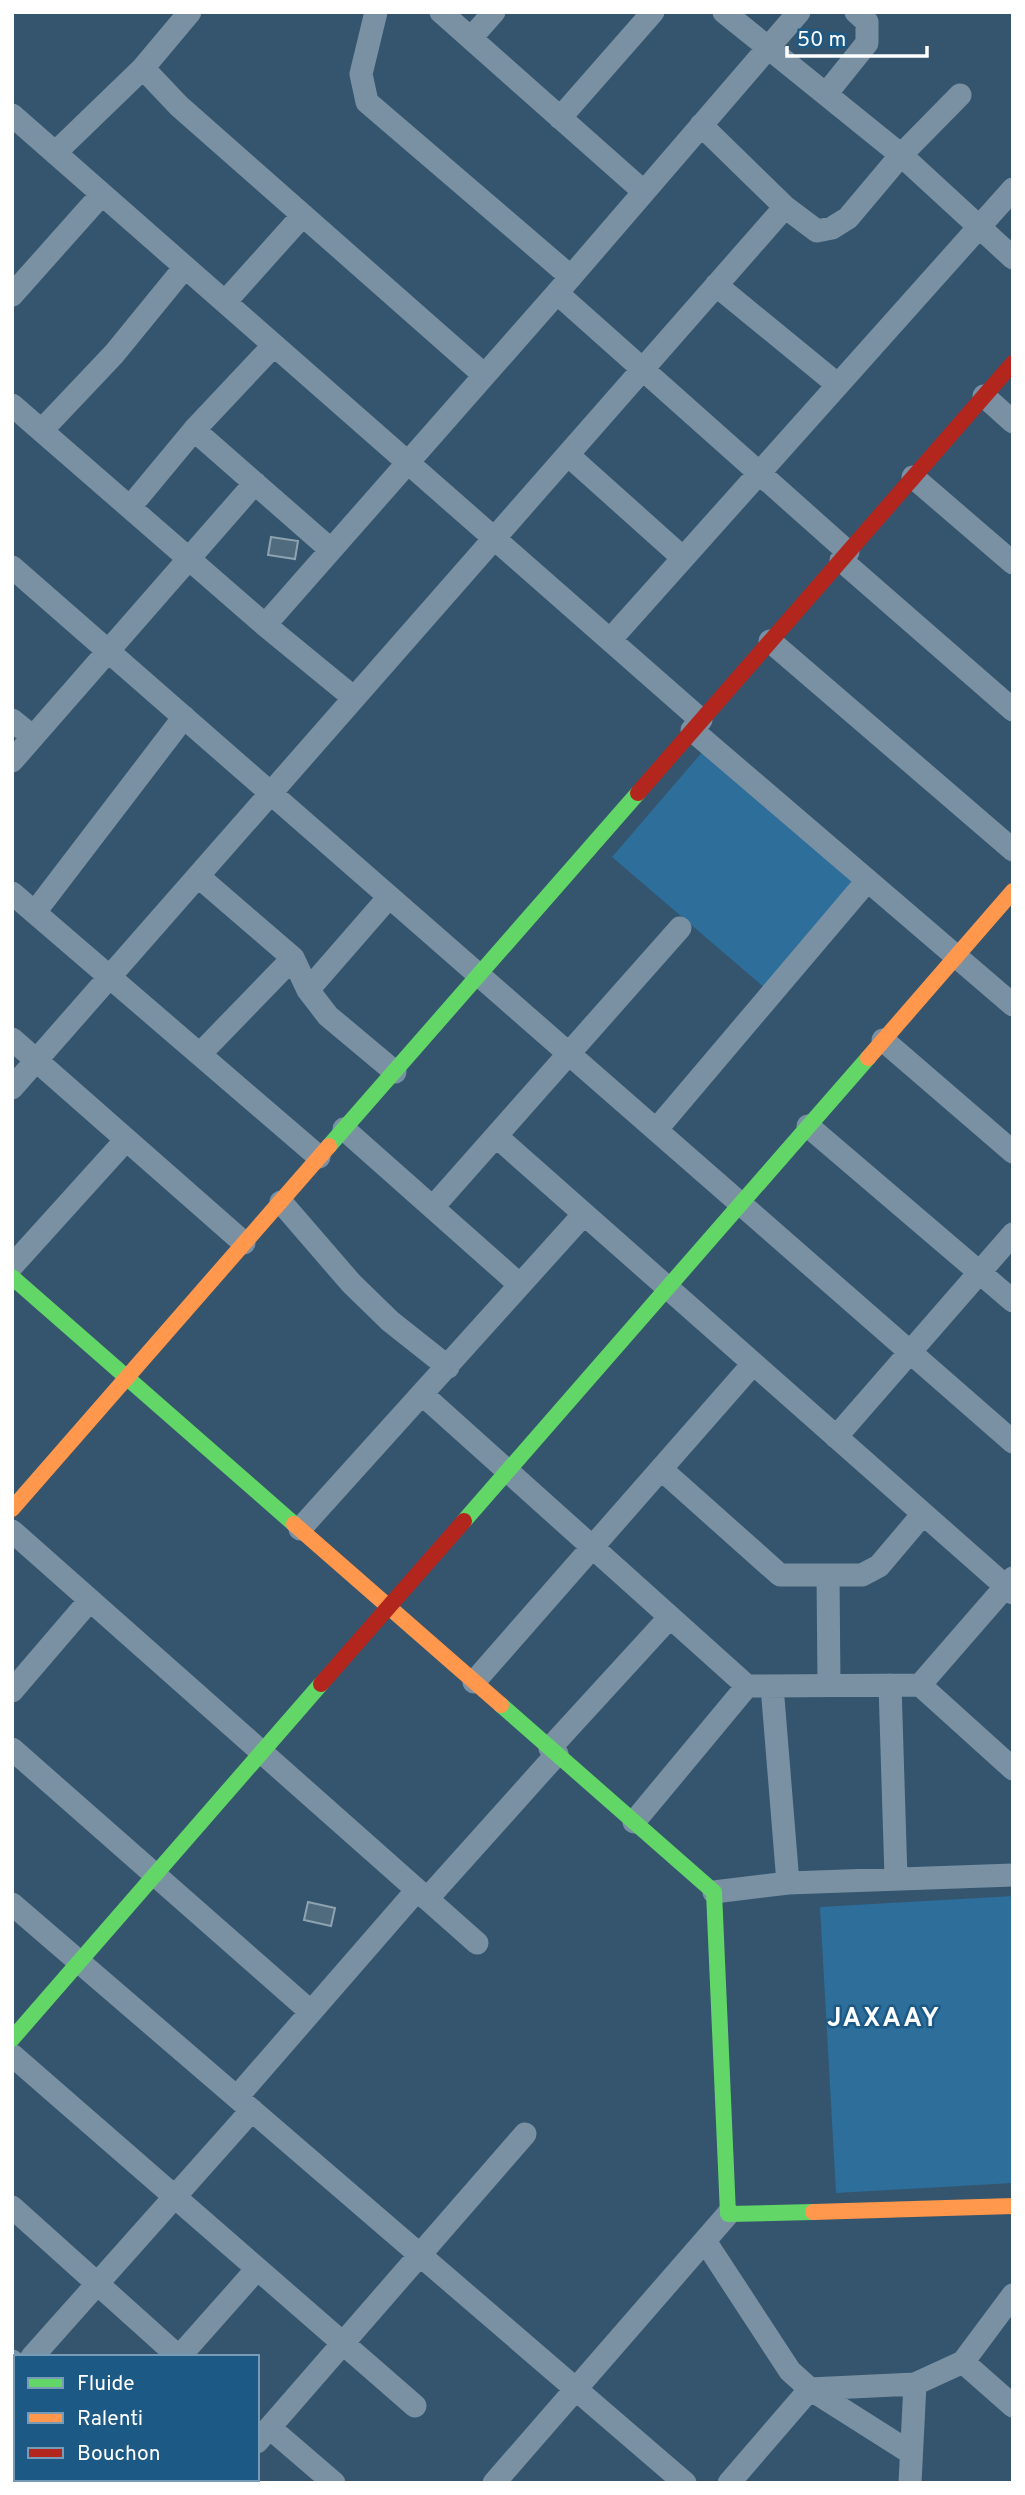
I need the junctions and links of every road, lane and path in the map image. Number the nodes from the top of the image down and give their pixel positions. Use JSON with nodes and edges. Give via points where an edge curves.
{"nodes":[{"id":1,"x":190,"y":12,"type":"edge"},
{"id":2,"x":376,"y":12,"type":"edge"},
{"id":3,"x":441,"y":12,"type":"edge"},
{"id":4,"x":494,"y":12,"type":"edge"},
{"id":5,"x":653,"y":12,"type":"edge"},
{"id":6,"x":724,"y":12,"type":"edge"},
{"id":7,"x":799,"y":12,"type":"edge"},
{"id":8,"x":856,"y":12,"type":"edge"},
{"id":9,"x":471,"y":38,"type":"junction"},
{"id":10,"x":767,"y":49,"type":"junction"},
{"id":11,"x":143,"y":68,"type":"junction"},
{"id":12,"x":827,"y":94,"type":"junction"},
{"id":13,"x":960,"y":95,"type":"dead end"},
{"id":14,"x":12,"y":115,"type":"edge"},
{"id":15,"x":560,"y":118,"type":"junction"},
{"id":16,"x":701,"y":125,"type":"junction"},
{"id":17,"x":55,"y":153,"type":"junction"},
{"id":18,"x":901,"y":155,"type":"junction"},
{"id":19,"x":1013,"y":189,"type":"edge"},
{"id":20,"x":643,"y":191,"type":"junction"},
{"id":21,"x":102,"y":194,"type":"junction"},
{"id":22,"x":785,"y":207,"type":"junction"},
{"id":23,"x":303,"y":215,"type":"junction"},
{"id":24,"x":978,"y":228,"type":"junction"},
{"id":25,"x":1013,"y":258,"type":"edge"},
{"id":26,"x":186,"y":267,"type":"junction"},
{"id":27,"x":564,"y":285,"type":"junction"},
{"id":28,"x":716,"y":285,"type":"junction"},
{"id":29,"x":12,"y":295,"type":"edge"},
{"id":30,"x":225,"y":302,"type":"junction"},
{"id":31,"x":274,"y":345,"type":"junction"},
{"id":32,"x":1013,"y":363,"type":"edge"},
{"id":33,"x":642,"y":370,"type":"junction"},
{"id":34,"x":483,"y":374,"type":"junction"},
{"id":35,"x":838,"y":385,"type":"junction"},
{"id":36,"x":984,"y":396,"type":"junction"},
{"id":37,"x":12,"y":405,"type":"edge"},
{"id":38,"x":1013,"y":422,"type":"edge"},
{"id":39,"x":42,"y":430,"type":"junction"},
{"id":40,"x":194,"y":430,"type":"junction"},
{"id":41,"x":568,"y":455,"type":"junction"},
{"id":42,"x":407,"y":461,"type":"junction"},
{"id":43,"x":759,"y":473,"type":"junction"},
{"id":44,"x":913,"y":477,"type":"junction"},
{"id":45,"x":255,"y":483,"type":"junction"},
{"id":46,"x":130,"y":507,"type":"junction"},
{"id":47,"x":495,"y":538,"type":"junction"},
{"id":48,"x":331,"y":549,"type":"junction"},
{"id":49,"x":844,"y":556,"type":"junction"},
{"id":50,"x":683,"y":558,"type":"junction"},
{"id":51,"x":189,"y":559,"type":"junction"},
{"id":52,"x":1013,"y":563,"type":"edge"},
{"id":53,"x":12,"y":567,"type":"edge"},
{"id":54,"x":265,"y":625,"type":"junction"},
{"id":55,"x":610,"y":640,"type":"junction"},
{"id":56,"x":770,"y":641,"type":"junction"},
{"id":57,"x":108,"y":651,"type":"junction"},
{"id":58,"x":355,"y":698,"type":"junction"},
{"id":59,"x":1013,"y":710,"type":"edge"},
{"id":60,"x":184,"y":717,"type":"junction"},
{"id":61,"x":12,"y":720,"type":"edge"},
{"id":62,"x":697,"y":725,"type":"junction"},
{"id":63,"x":33,"y":737,"type":"junction"},
{"id":64,"x":12,"y":761,"type":"edge"},
{"id":65,"x":271,"y":794,"type":"junction"},
{"id":66,"x":1013,"y":850,"type":"edge"},
{"id":67,"x":198,"y":877,"type":"junction"},
{"id":68,"x":867,"y":881,"type":"junction"},
{"id":69,"x":1013,"y":891,"type":"edge"},
{"id":70,"x":12,"y":892,"type":"edge"},
{"id":71,"x":389,"y":897,"type":"junction"},
{"id":72,"x":35,"y":912,"type":"junction"},
{"id":73,"x":680,"y":928,"type":"dead end"},
{"id":74,"x":956,"y":956,"type":"junction"},
{"id":75,"x":293,"y":958,"type":"junction"},
{"id":76,"x":479,"y":975,"type":"junction"},
{"id":77,"x":110,"y":977,"type":"junction"},
{"id":78,"x":308,"y":990,"type":"junction"},
{"id":79,"x":1013,"y":1005,"type":"edge"},
{"id":80,"x":12,"y":1039,"type":"edge"},
{"id":81,"x":883,"y":1040,"type":"junction"},
{"id":82,"x":200,"y":1054,"type":"junction"},
{"id":83,"x":569,"y":1054,"type":"junction"},
{"id":84,"x":36,"y":1060,"type":"junction"},
{"id":85,"x":395,"y":1072,"type":"junction"},
{"id":86,"x":12,"y":1088,"type":"edge"},
{"id":87,"x":808,"y":1126,"type":"junction"},
{"id":88,"x":344,"y":1129,"type":"junction"},
{"id":89,"x":656,"y":1130,"type":"junction"},
{"id":90,"x":496,"y":1136,"type":"junction"},
{"id":91,"x":125,"y":1141,"type":"junction"},
{"id":92,"x":1013,"y":1152,"type":"edge"},
{"id":93,"x":319,"y":1157,"type":"junction"},
{"id":94,"x":281,"y":1202,"type":"junction"},
{"id":95,"x":740,"y":1203,"type":"junction"},
{"id":96,"x":433,"y":1207,"type":"junction"},
{"id":97,"x":584,"y":1214,"type":"junction"},
{"id":98,"x":1013,"y":1234,"type":"edge"},
{"id":99,"x":244,"y":1243,"type":"junction"},
{"id":100,"x":12,"y":1266,"type":"edge"},
{"id":101,"x":979,"y":1272,"type":"junction"},
{"id":102,"x":12,"y":1277,"type":"edge"},
{"id":103,"x":520,"y":1284,"type":"junction"},
{"id":104,"x":667,"y":1288,"type":"junction"},
{"id":105,"x":1013,"y":1301,"type":"edge"},
{"id":106,"x":910,"y":1352,"type":"junction"},
{"id":107,"x":753,"y":1364,"type":"junction"},
{"id":108,"x":447,"y":1367,"type":"junction"},
{"id":109,"x":127,"y":1378,"type":"junction"},
{"id":110,"x":423,"y":1395,"type":"junction"},
{"id":111,"x":836,"y":1437,"type":"junction"},
{"id":112,"x":1013,"y":1442,"type":"edge"},
{"id":113,"x":661,"y":1469,"type":"junction"},
{"id":114,"x":507,"y":1471,"type":"junction"},
{"id":115,"x":12,"y":1509,"type":"edge"},
{"id":116,"x":923,"y":1514,"type":"junction"},
{"id":117,"x":300,"y":1529,"type":"junction"},
{"id":118,"x":12,"y":1531,"type":"edge"},
{"id":119,"x":593,"y":1548,"type":"junction"},
{"id":120,"x":828,"y":1575,"type":"junction"},
{"id":121,"x":1010,"y":1586,"type":"edge"},
{"id":122,"x":90,"y":1600,"type":"junction"},
{"id":123,"x":389,"y":1607,"type":"junction"},
{"id":124,"x":670,"y":1616,"type":"junction"},
{"id":125,"x":474,"y":1682,"type":"junction"},
{"id":126,"x":829,"y":1685,"type":"junction"},
{"id":127,"x":890,"y":1685,"type":"junction"},
{"id":128,"x":920,"y":1685,"type":"junction"},
{"id":129,"x":747,"y":1686,"type":"junction"},
{"id":130,"x":772,"y":1686,"type":"junction"},
{"id":131,"x":12,"y":1692,"type":"edge"},
{"id":132,"x":12,"y":1749,"type":"edge"},
{"id":133,"x":554,"y":1751,"type":"junction"},
{"id":134,"x":262,"y":1753,"type":"junction"},
{"id":135,"x":1013,"y":1769,"type":"edge"},
{"id":136,"x":634,"y":1822,"type":"junction"},
{"id":137,"x":155,"y":1875,"type":"junction"},
{"id":138,"x":1013,"y":1875,"type":"edge"},
{"id":139,"x":896,"y":1878,"type":"junction"},
{"id":140,"x":788,"y":1883,"type":"junction"},
{"id":141,"x":714,"y":1892,"type":"junction"},
{"id":142,"x":422,"y":1894,"type":"junction"},
{"id":143,"x":12,"y":1904,"type":"edge"},
{"id":144,"x":477,"y":1943,"type":"dead end"},
{"id":145,"x":79,"y":1962,"type":"junction"},
{"id":146,"x":311,"y":2012,"type":"junction"},
{"id":147,"x":12,"y":2039,"type":"edge"},
{"id":148,"x":12,"y":2055,"type":"edge"},
{"id":149,"x":244,"y":2104,"type":"junction"},
{"id":150,"x":525,"y":2134,"type":"dead end"},
{"id":151,"x":175,"y":2197,"type":"junction"},
{"id":152,"x":1013,"y":2206,"type":"edge"},
{"id":153,"x":12,"y":2207,"type":"edge"},
{"id":154,"x":728,"y":2214,"type":"junction"},
{"id":155,"x":705,"y":2241,"type":"junction"},
{"id":156,"x":420,"y":2255,"type":"junction"},
{"id":157,"x":257,"y":2269,"type":"junction"},
{"id":158,"x":97,"y":2284,"type":"junction"},
{"id":159,"x":1013,"y":2295,"type":"edge"},
{"id":160,"x":343,"y":2343,"type":"junction"},
{"id":161,"x":34,"y":2355,"type":"edge"},
{"id":162,"x":177,"y":2355,"type":"edge"},
{"id":163,"x":181,"y":2355,"type":"edge"},
{"id":164,"x":963,"y":2362,"type":"junction"},
{"id":165,"x":915,"y":2384,"type":"junction"},
{"id":166,"x":576,"y":2389,"type":"junction"},
{"id":167,"x":810,"y":2389,"type":"junction"},
{"id":168,"x":415,"y":2406,"type":"dead end"},
{"id":169,"x":1013,"y":2406,"type":"edge"},
{"id":170,"x":263,"y":2435,"type":"edge"},
{"id":171,"x":911,"y":2453,"type":"junction"},
{"id":172,"x":498,"y":2482,"type":"edge"},
{"id":173,"x":334,"y":2483,"type":"edge"},
{"id":174,"x":685,"y":2483,"type":"edge"},
{"id":175,"x":729,"y":2483,"type":"edge"},
{"id":176,"x":910,"y":2483,"type":"edge"}],
"edges":[{"from":1,"to":11,"type":"street"},
{"from":2,"to":27,"type":"street","via":[[361,74],[367,102]]},
{"from":3,"to":9,"type":"street"},
{"from":4,"to":9,"type":"street"},
{"from":5,"to":15,"type":"street"},
{"from":6,"to":10,"type":"street"},
{"from":7,"to":10,"type":"street"},
{"from":8,"to":12,"type":"street","via":[[866,22],[867,43]]},
{"from":9,"to":15,"type":"street"},
{"from":10,"to":12,"type":"street"},
{"from":10,"to":16,"type":"street"},
{"from":11,"to":17,"type":"street"},
{"from":11,"to":23,"type":"street","via":[[179,106]]},
{"from":12,"to":18,"type":"street"},
{"from":13,"to":18,"type":"street"},
{"from":14,"to":17,"type":"street"},
{"from":15,"to":20,"type":"street"},
{"from":16,"to":20,"type":"street"},
{"from":16,"to":22,"type":"street"},
{"from":17,"to":21,"type":"street"},
{"from":18,"to":22,"type":"street","via":[[848,218],[832,228],[817,231]]},
{"from":18,"to":24,"type":"street"},
{"from":19,"to":24,"type":"street"},
{"from":20,"to":27,"type":"street"},
{"from":21,"to":26,"type":"street"},
{"from":21,"to":29,"type":"street"},
{"from":22,"to":28,"type":"street"},
{"from":23,"to":30,"type":"street"},
{"from":23,"to":34,"type":"street"},
{"from":24,"to":25,"type":"street"},
{"from":24,"to":35,"type":"street"},
{"from":26,"to":30,"type":"street"},
{"from":26,"to":39,"type":"street","via":[[114,354]]},
{"from":27,"to":33,"type":"street"},
{"from":27,"to":34,"type":"street"},
{"from":28,"to":33,"type":"street"},
{"from":28,"to":35,"type":"street"},
{"from":30,"to":31,"type":"street"},
{"from":31,"to":40,"type":"street"},
{"from":31,"to":42,"type":"street"},
{"from":32,"to":36,"type":"street"},
{"from":33,"to":41,"type":"street"},
{"from":33,"to":43,"type":"street"},
{"from":34,"to":42,"type":"street"},
{"from":35,"to":43,"type":"street"},
{"from":36,"to":38,"type":"street"},
{"from":36,"to":44,"type":"street"},
{"from":37,"to":39,"type":"street"},
{"from":39,"to":46,"type":"street"},
{"from":40,"to":45,"type":"street"},
{"from":40,"to":46,"type":"street"},
{"from":41,"to":47,"type":"street"},
{"from":41,"to":50,"type":"street"},
{"from":42,"to":47,"type":"street"},
{"from":42,"to":48,"type":"street"},
{"from":43,"to":49,"type":"street"},
{"from":43,"to":50,"type":"street"},
{"from":44,"to":49,"type":"street"},
{"from":44,"to":52,"type":"street"},
{"from":45,"to":48,"type":"street"},
{"from":45,"to":51,"type":"street"},
{"from":46,"to":51,"type":"street"},
{"from":47,"to":55,"type":"street"},
{"from":47,"to":58,"type":"street"},
{"from":48,"to":54,"type":"street"},
{"from":49,"to":56,"type":"street"},
{"from":49,"to":59,"type":"street"},
{"from":50,"to":55,"type":"street"},
{"from":51,"to":54,"type":"street"},
{"from":51,"to":57,"type":"street"},
{"from":53,"to":57,"type":"street"},
{"from":54,"to":58,"type":"street"},
{"from":55,"to":62,"type":"street"},
{"from":56,"to":62,"type":"street"},
{"from":56,"to":66,"type":"street"},
{"from":57,"to":60,"type":"street"},
{"from":57,"to":63,"type":"street"},
{"from":58,"to":65,"type":"street"},
{"from":60,"to":65,"type":"street"},
{"from":60,"to":72,"type":"street"},
{"from":61,"to":63,"type":"street"},
{"from":62,"to":68,"type":"street"},
{"from":62,"to":76,"type":"street"},
{"from":63,"to":64,"type":"street"},
{"from":65,"to":67,"type":"street"},
{"from":65,"to":71,"type":"street"},
{"from":67,"to":75,"type":"street"},
{"from":67,"to":77,"type":"street"},
{"from":68,"to":74,"type":"street"},
{"from":68,"to":89,"type":"street"},
{"from":69,"to":74,"type":"street"},
{"from":70,"to":72,"type":"street"},
{"from":71,"to":76,"type":"street"},
{"from":71,"to":78,"type":"street"},
{"from":72,"to":77,"type":"street"},
{"from":73,"to":83,"type":"street"},
{"from":74,"to":79,"type":"street"},
{"from":74,"to":81,"type":"street"},
{"from":75,"to":78,"type":"street"},
{"from":75,"to":82,"type":"street"},
{"from":76,"to":83,"type":"street"},
{"from":76,"to":85,"type":"street"},
{"from":77,"to":82,"type":"street"},
{"from":77,"to":84,"type":"street"},
{"from":78,"to":85,"type":"street","via":[[328,1016]]},
{"from":80,"to":84,"type":"street"},
{"from":81,"to":87,"type":"street"},
{"from":81,"to":92,"type":"street"},
{"from":82,"to":93,"type":"street"},
{"from":83,"to":89,"type":"street"},
{"from":83,"to":90,"type":"street"},
{"from":84,"to":86,"type":"street"},
{"from":84,"to":91,"type":"street"},
{"from":85,"to":88,"type":"street"},
{"from":87,"to":95,"type":"street"},
{"from":87,"to":101,"type":"street"},
{"from":88,"to":93,"type":"street"},
{"from":88,"to":96,"type":"street"},
{"from":89,"to":95,"type":"street"},
{"from":90,"to":96,"type":"street"},
{"from":90,"to":97,"type":"street"},
{"from":91,"to":99,"type":"street"},
{"from":91,"to":100,"type":"street"},
{"from":93,"to":94,"type":"street"},
{"from":94,"to":99,"type":"street"},
{"from":94,"to":108,"type":"street","via":[[351,1283]]},
{"from":95,"to":104,"type":"street"},
{"from":95,"to":106,"type":"street"},
{"from":96,"to":103,"type":"street"},
{"from":97,"to":103,"type":"street"},
{"from":97,"to":104,"type":"street"},
{"from":98,"to":101,"type":"street"},
{"from":99,"to":109,"type":"street"},
{"from":101,"to":105,"type":"street"},
{"from":101,"to":106,"type":"street"},
{"from":102,"to":109,"type":"street"},
{"from":103,"to":108,"type":"street"},
{"from":104,"to":107,"type":"street"},
{"from":104,"to":114,"type":"street"},
{"from":106,"to":111,"type":"street"},
{"from":106,"to":112,"type":"street"},
{"from":107,"to":111,"type":"street"},
{"from":107,"to":113,"type":"street"},
{"from":108,"to":110,"type":"street"},
{"from":109,"to":115,"type":"street"},
{"from":109,"to":117,"type":"street"},
{"from":110,"to":114,"type":"street"},
{"from":110,"to":117,"type":"street"},
{"from":111,"to":116,"type":"street"},
{"from":113,"to":119,"type":"street"},
{"from":113,"to":120,"type":"street","via":[[780,1575]]},
{"from":114,"to":119,"type":"street"},
{"from":114,"to":123,"type":"street"},
{"from":116,"to":120,"type":"street","via":[[879,1566],[862,1575]]},
{"from":116,"to":121,"type":"street"},
{"from":117,"to":123,"type":"street"},
{"from":118,"to":122,"type":"street"},
{"from":119,"to":124,"type":"street"},
{"from":119,"to":125,"type":"street"},
{"from":120,"to":126,"type":"street"},
{"from":121,"to":128,"type":"street"},
{"from":122,"to":131,"type":"street"},
{"from":122,"to":134,"type":"street"},
{"from":123,"to":125,"type":"street"},
{"from":123,"to":134,"type":"street"},
{"from":124,"to":129,"type":"street"},
{"from":124,"to":133,"type":"street"},
{"from":125,"to":133,"type":"street"},
{"from":126,"to":127,"type":"street"},
{"from":126,"to":130,"type":"street"},
{"from":127,"to":128,"type":"street"},
{"from":127,"to":139,"type":"street"},
{"from":128,"to":135,"type":"street"},
{"from":129,"to":130,"type":"street"},
{"from":129,"to":136,"type":"street"},
{"from":130,"to":140,"type":"street"},
{"from":132,"to":137,"type":"street"},
{"from":133,"to":136,"type":"street"},
{"from":133,"to":142,"type":"street"},
{"from":134,"to":137,"type":"street"},
{"from":134,"to":142,"type":"street"},
{"from":136,"to":141,"type":"street"},
{"from":137,"to":145,"type":"street"},
{"from":137,"to":146,"type":"street"},
{"from":138,"to":139,"type":"street"},
{"from":139,"to":140,"type":"street"},
{"from":140,"to":141,"type":"street"},
{"from":141,"to":154,"type":"street"},
{"from":142,"to":144,"type":"street"},
{"from":142,"to":146,"type":"street"},
{"from":143,"to":145,"type":"street"},
{"from":145,"to":147,"type":"street"},
{"from":145,"to":149,"type":"street"},
{"from":146,"to":149,"type":"street"},
{"from":148,"to":151,"type":"street"},
{"from":149,"to":151,"type":"street"},
{"from":149,"to":156,"type":"street"},
{"from":150,"to":156,"type":"street"},
{"from":151,"to":157,"type":"street"},
{"from":151,"to":158,"type":"street"},
{"from":152,"to":154,"type":"street"},
{"from":153,"to":158,"type":"street"},
{"from":154,"to":155,"type":"street"},
{"from":155,"to":166,"type":"street"},
{"from":155,"to":167,"type":"street","via":[[790,2371]]},
{"from":156,"to":160,"type":"street"},
{"from":156,"to":166,"type":"street"},
{"from":157,"to":160,"type":"street"},
{"from":157,"to":163,"type":"street"},
{"from":158,"to":161,"type":"street"},
{"from":158,"to":162,"type":"street"},
{"from":159,"to":164,"type":"street"},
{"from":160,"to":168,"type":"street"},
{"from":160,"to":170,"type":"street"},
{"from":164,"to":165,"type":"street"},
{"from":164,"to":169,"type":"street"},
{"from":165,"to":167,"type":"street"},
{"from":165,"to":171,"type":"street"},
{"from":166,"to":172,"type":"street"},
{"from":166,"to":174,"type":"street"},
{"from":167,"to":171,"type":"street"},
{"from":167,"to":175,"type":"street"},
{"from":170,"to":173,"type":"street"},
{"from":171,"to":176,"type":"street"}]}
